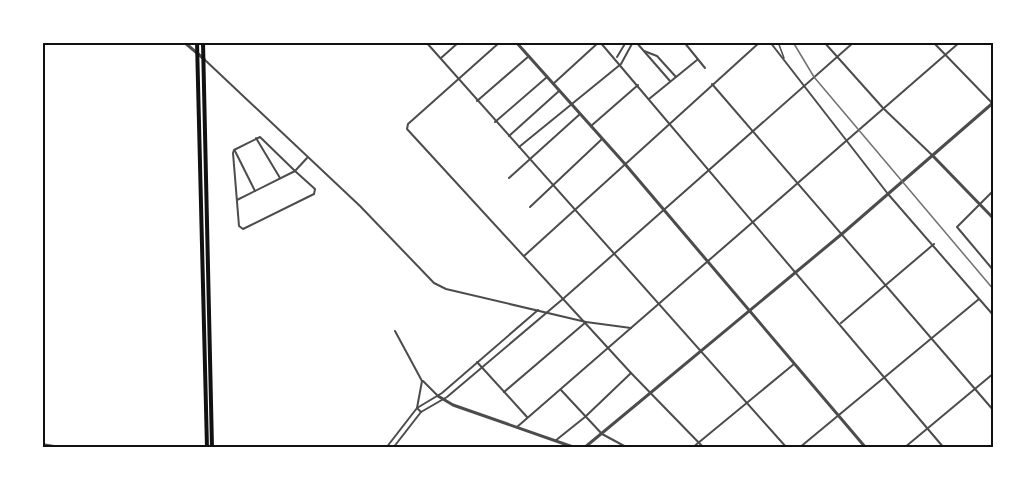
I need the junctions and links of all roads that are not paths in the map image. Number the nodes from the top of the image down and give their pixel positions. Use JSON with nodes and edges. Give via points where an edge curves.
{"nodes":[{"id":1,"x":184,"y":42,"type":"edge"},
{"id":2,"x":197,"y":42,"type":"edge"},
{"id":3,"x":203,"y":42,"type":"edge"},
{"id":4,"x":426,"y":42,"type":"edge"},
{"id":5,"x":459,"y":42,"type":"edge"},
{"id":6,"x":500,"y":42,"type":"edge"},
{"id":7,"x":516,"y":42,"type":"edge"},
{"id":8,"x":600,"y":42,"type":"edge"},
{"id":9,"x":626,"y":42,"type":"edge"},
{"id":10,"x":635,"y":42,"type":"edge"},
{"id":11,"x":684,"y":42,"type":"edge"},
{"id":12,"x":760,"y":42,"type":"edge"},
{"id":13,"x":770,"y":42,"type":"edge"},
{"id":14,"x":778,"y":42,"type":"edge"},
{"id":15,"x":824,"y":42,"type":"edge"},
{"id":16,"x":854,"y":42,"type":"edge"},
{"id":17,"x":933,"y":42,"type":"edge"},
{"id":18,"x":960,"y":42,"type":"edge"},
{"id":19,"x":644,"y":51,"type":"junction"},
{"id":20,"x":198,"y":54,"type":"junction"},
{"id":21,"x":945,"y":55,"type":"junction"},
{"id":22,"x":529,"y":56,"type":"junction"},
{"id":23,"x":837,"y":58,"type":"junction"},
{"id":24,"x":204,"y":59,"type":"junction"},
{"id":25,"x":441,"y":59,"type":"junction"},
{"id":26,"x":616,"y":59,"type":"junction"},
{"id":27,"x":697,"y":60,"type":"junction"},
{"id":28,"x":785,"y":62,"type":"junction"},
{"id":29,"x":621,"y":64,"type":"junction"},
{"id":30,"x":705,"y":69,"type":"dead end"},
{"id":31,"x":548,"y":77,"type":"junction"},
{"id":32,"x":676,"y":77,"type":"junction"},
{"id":33,"x":458,"y":79,"type":"junction"},
{"id":34,"x":670,"y":82,"type":"junction"},
{"id":35,"x":553,"y":84,"type":"junction"},
{"id":36,"x":712,"y":84,"type":"junction"},
{"id":37,"x":638,"y":85,"type":"junction"},
{"id":38,"x":803,"y":85,"type":"junction"},
{"id":39,"x":559,"y":90,"type":"junction"},
{"id":40,"x":649,"y":99,"type":"junction"},
{"id":41,"x":477,"y":101,"type":"junction"},
{"id":42,"x":571,"y":104,"type":"junction"},
{"id":43,"x":993,"y":104,"type":"edge"},
{"id":44,"x":883,"y":108,"type":"junction"},
{"id":45,"x":580,"y":114,"type":"junction"},
{"id":46,"x":495,"y":122,"type":"junction"},
{"id":47,"x":669,"y":123,"type":"junction"},
{"id":48,"x":591,"y":126,"type":"junction"},
{"id":49,"x":754,"y":130,"type":"junction"},
{"id":50,"x":508,"y":136,"type":"junction"},
{"id":51,"x":256,"y":138,"type":"junction"},
{"id":52,"x":603,"y":139,"type":"junction"},
{"id":53,"x":845,"y":141,"type":"junction"},
{"id":54,"x":519,"y":147,"type":"junction"},
{"id":55,"x":234,"y":150,"type":"junction"},
{"id":56,"x":933,"y":156,"type":"junction"},
{"id":57,"x":307,"y":158,"type":"junction"},
{"id":58,"x":530,"y":159,"type":"junction"},
{"id":59,"x":625,"y":164,"type":"junction"},
{"id":60,"x":295,"y":171,"type":"junction"},
{"id":61,"x":709,"y":171,"type":"junction"},
{"id":62,"x":280,"y":178,"type":"junction"},
{"id":63,"x":509,"y":178,"type":"dead end"},
{"id":64,"x":799,"y":181,"type":"junction"},
{"id":65,"x":555,"y":185,"type":"junction"},
{"id":66,"x":994,"y":190,"type":"edge"},
{"id":67,"x":255,"y":191,"type":"junction"},
{"id":68,"x":888,"y":194,"type":"junction"},
{"id":69,"x":237,"y":200,"type":"junction"},
{"id":70,"x":979,"y":204,"type":"junction"},
{"id":71,"x":530,"y":207,"type":"dead end"},
{"id":72,"x":574,"y":209,"type":"junction"},
{"id":73,"x":662,"y":210,"type":"junction"},
{"id":74,"x":994,"y":219,"type":"edge"},
{"id":75,"x":753,"y":221,"type":"junction"},
{"id":76,"x":843,"y":233,"type":"junction"},
{"id":77,"x":934,"y":244,"type":"junction"},
{"id":78,"x":614,"y":254,"type":"junction"},
{"id":79,"x":524,"y":256,"type":"junction"},
{"id":80,"x":706,"y":261,"type":"junction"},
{"id":81,"x":994,"y":271,"type":"edge"},
{"id":82,"x":796,"y":272,"type":"junction"},
{"id":83,"x":887,"y":284,"type":"junction"},
{"id":84,"x":564,"y":298,"type":"junction"},
{"id":85,"x":979,"y":298,"type":"junction"},
{"id":86,"x":659,"y":305,"type":"junction"},
{"id":87,"x":538,"y":310,"type":"junction"},
{"id":88,"x":750,"y":311,"type":"junction"},
{"id":89,"x":546,"y":312,"type":"junction"},
{"id":90,"x":994,"y":316,"type":"edge"},
{"id":91,"x":586,"y":322,"type":"junction"},
{"id":92,"x":841,"y":323,"type":"junction"},
{"id":93,"x":631,"y":328,"type":"junction"},
{"id":94,"x":395,"y":331,"type":"dead end"},
{"id":95,"x":931,"y":337,"type":"junction"},
{"id":96,"x":608,"y":348,"type":"junction"},
{"id":97,"x":700,"y":351,"type":"junction"},
{"id":98,"x":477,"y":362,"type":"junction"},
{"id":99,"x":794,"y":364,"type":"junction"},
{"id":100,"x":482,"y":368,"type":"junction"},
{"id":101,"x":994,"y":373,"type":"edge"},
{"id":102,"x":631,"y":374,"type":"junction"},
{"id":103,"x":883,"y":376,"type":"junction"},
{"id":104,"x":422,"y":381,"type":"junction"},
{"id":105,"x":561,"y":389,"type":"junction"},
{"id":106,"x":975,"y":389,"type":"junction"},
{"id":107,"x":504,"y":392,"type":"junction"},
{"id":108,"x":651,"y":392,"type":"junction"},
{"id":109,"x":436,"y":397,"type":"junction"},
{"id":110,"x":443,"y":400,"type":"junction"},
{"id":111,"x":746,"y":403,"type":"junction"},
{"id":112,"x":417,"y":408,"type":"junction"},
{"id":113,"x":994,"y":411,"type":"edge"},
{"id":114,"x":421,"y":412,"type":"junction"},
{"id":115,"x":839,"y":415,"type":"junction"},
{"id":116,"x":527,"y":417,"type":"junction"},
{"id":117,"x":585,"y":417,"type":"junction"},
{"id":118,"x":517,"y":428,"type":"junction"},
{"id":119,"x":928,"y":428,"type":"junction"},
{"id":120,"x":602,"y":434,"type":"junction"},
{"id":121,"x":555,"y":441,"type":"junction"},
{"id":122,"x":698,"y":442,"type":"junction"},
{"id":123,"x":42,"y":444,"type":"edge"},
{"id":124,"x":66,"y":448,"type":"edge"},
{"id":125,"x":207,"y":448,"type":"edge"},
{"id":126,"x":212,"y":448,"type":"edge"},
{"id":127,"x":386,"y":448,"type":"edge"},
{"id":128,"x":393,"y":448,"type":"edge"},
{"id":129,"x":576,"y":448,"type":"edge"},
{"id":130,"x":584,"y":448,"type":"edge"},
{"id":131,"x":628,"y":448,"type":"edge"},
{"id":132,"x":692,"y":448,"type":"edge"},
{"id":133,"x":704,"y":448,"type":"edge"},
{"id":134,"x":787,"y":448,"type":"edge"},
{"id":135,"x":799,"y":448,"type":"edge"},
{"id":136,"x":866,"y":448,"type":"edge"},
{"id":137,"x":904,"y":448,"type":"edge"},
{"id":138,"x":944,"y":448,"type":"edge"}],
"edges":[{"from":1,"to":20,"type":"street"},
{"from":2,"to":20,"type":"highway"},
{"from":3,"to":24,"type":"highway"},
{"from":4,"to":25,"type":"street"},
{"from":5,"to":25,"type":"street"},
{"from":6,"to":33,"type":"street"},
{"from":7,"to":22,"type":"street"},
{"from":8,"to":26,"type":"street"},
{"from":8,"to":35,"type":"street"},
{"from":9,"to":26,"type":"street"},
{"from":10,"to":19,"type":"street"},
{"from":10,"to":29,"type":"street"},
{"from":11,"to":27,"type":"street"},
{"from":12,"to":36,"type":"street"},
{"from":13,"to":28,"type":"street"},
{"from":14,"to":28,"type":"street"},
{"from":15,"to":23,"type":"street"},
{"from":16,"to":23,"type":"street"},
{"from":17,"to":21,"type":"street"},
{"from":18,"to":21,"type":"street"},
{"from":19,"to":32,"type":"street","via":[[657,56]]},
{"from":19,"to":34,"type":"street"},
{"from":20,"to":24,"type":"street"},
{"from":20,"to":125,"type":"highway"},
{"from":21,"to":43,"type":"street"},
{"from":21,"to":44,"type":"street"},
{"from":22,"to":31,"type":"street"},
{"from":22,"to":41,"type":"street"},
{"from":23,"to":38,"type":"street"},
{"from":23,"to":44,"type":"street"},
{"from":24,"to":57,"type":"street"},
{"from":24,"to":126,"type":"highway"},
{"from":25,"to":33,"type":"street"},
{"from":26,"to":29,"type":"street"},
{"from":27,"to":30,"type":"street"},
{"from":27,"to":32,"type":"street"},
{"from":28,"to":38,"type":"street"},
{"from":29,"to":37,"type":"street"},
{"from":29,"to":42,"type":"street"},
{"from":31,"to":35,"type":"street"},
{"from":31,"to":46,"type":"street"},
{"from":32,"to":34,"type":"street"},
{"from":33,"to":41,"type":"street"},
{"from":33,"to":79,"type":"street","via":[[407,129]]},
{"from":34,"to":40,"type":"street"},
{"from":35,"to":39,"type":"street"},
{"from":36,"to":47,"type":"street"},
{"from":36,"to":49,"type":"street"},
{"from":37,"to":40,"type":"street"},
{"from":37,"to":48,"type":"street"},
{"from":38,"to":49,"type":"street"},
{"from":38,"to":53,"type":"street"},
{"from":39,"to":42,"type":"street"},
{"from":39,"to":50,"type":"street"},
{"from":40,"to":47,"type":"street"},
{"from":41,"to":46,"type":"street"},
{"from":42,"to":45,"type":"street"},
{"from":42,"to":54,"type":"street"},
{"from":43,"to":56,"type":"street"},
{"from":44,"to":53,"type":"street"},
{"from":44,"to":56,"type":"street"},
{"from":45,"to":48,"type":"street"},
{"from":45,"to":58,"type":"street"},
{"from":46,"to":50,"type":"street"},
{"from":47,"to":59,"type":"street"},
{"from":47,"to":61,"type":"street"},
{"from":48,"to":52,"type":"street"},
{"from":49,"to":61,"type":"street"},
{"from":49,"to":64,"type":"street"},
{"from":50,"to":54,"type":"street"},
{"from":51,"to":55,"type":"street"},
{"from":51,"to":60,"type":"street","via":[[262,138]]},
{"from":51,"to":62,"type":"street"},
{"from":52,"to":59,"type":"street"},
{"from":52,"to":65,"type":"street"},
{"from":53,"to":64,"type":"street"},
{"from":53,"to":68,"type":"street"},
{"from":54,"to":58,"type":"street"},
{"from":55,"to":67,"type":"street"},
{"from":55,"to":69,"type":"street"},
{"from":56,"to":68,"type":"street"},
{"from":56,"to":70,"type":"street"},
{"from":57,"to":60,"type":"street"},
{"from":57,"to":87,"type":"street","via":[[434,283]]},
{"from":58,"to":63,"type":"street"},
{"from":58,"to":65,"type":"street"},
{"from":59,"to":72,"type":"street"},
{"from":59,"to":73,"type":"street"},
{"from":60,"to":62,"type":"street"},
{"from":60,"to":69,"type":"street","via":[[315,189],[314,194],[243,229],[239,226]]},
{"from":61,"to":73,"type":"street"},
{"from":61,"to":75,"type":"street"},
{"from":62,"to":67,"type":"street"},
{"from":64,"to":75,"type":"street"},
{"from":64,"to":76,"type":"street"},
{"from":65,"to":71,"type":"street"},
{"from":65,"to":72,"type":"street"},
{"from":66,"to":70,"type":"street"},
{"from":67,"to":69,"type":"street"},
{"from":68,"to":76,"type":"street"},
{"from":68,"to":77,"type":"street"},
{"from":70,"to":74,"type":"street"},
{"from":70,"to":81,"type":"street","via":[[957,227]]},
{"from":72,"to":78,"type":"street"},
{"from":72,"to":79,"type":"street"},
{"from":73,"to":78,"type":"street"},
{"from":73,"to":80,"type":"street"},
{"from":75,"to":80,"type":"street"},
{"from":75,"to":82,"type":"street"},
{"from":76,"to":82,"type":"street"},
{"from":76,"to":83,"type":"street"},
{"from":77,"to":83,"type":"street"},
{"from":77,"to":85,"type":"street"},
{"from":78,"to":84,"type":"street"},
{"from":78,"to":86,"type":"street"},
{"from":79,"to":84,"type":"street"},
{"from":80,"to":86,"type":"street"},
{"from":80,"to":88,"type":"street"},
{"from":82,"to":88,"type":"street"},
{"from":82,"to":92,"type":"street"},
{"from":83,"to":92,"type":"street"},
{"from":83,"to":95,"type":"street"},
{"from":84,"to":89,"type":"street"},
{"from":84,"to":91,"type":"street"},
{"from":85,"to":90,"type":"street"},
{"from":85,"to":95,"type":"street"},
{"from":86,"to":93,"type":"street"},
{"from":86,"to":97,"type":"street"},
{"from":87,"to":89,"type":"street"},
{"from":87,"to":98,"type":"street"},
{"from":88,"to":97,"type":"street"},
{"from":88,"to":99,"type":"street"},
{"from":89,"to":91,"type":"street"},
{"from":89,"to":100,"type":"street"},
{"from":91,"to":93,"type":"street"},
{"from":91,"to":96,"type":"street"},
{"from":91,"to":107,"type":"street"},
{"from":92,"to":103,"type":"street"},
{"from":93,"to":96,"type":"street"},
{"from":94,"to":104,"type":"street"},
{"from":95,"to":103,"type":"street"},
{"from":95,"to":106,"type":"street"},
{"from":96,"to":102,"type":"street"},
{"from":96,"to":105,"type":"street"},
{"from":97,"to":108,"type":"street"},
{"from":97,"to":111,"type":"street"},
{"from":98,"to":100,"type":"street"},
{"from":98,"to":109,"type":"street"},
{"from":99,"to":111,"type":"street"},
{"from":99,"to":115,"type":"street"},
{"from":100,"to":107,"type":"street"},
{"from":100,"to":110,"type":"street"},
{"from":101,"to":106,"type":"street"},
{"from":102,"to":108,"type":"street"},
{"from":102,"to":117,"type":"street"},
{"from":103,"to":115,"type":"street"},
{"from":103,"to":119,"type":"street"},
{"from":104,"to":109,"type":"street"},
{"from":104,"to":112,"type":"street"},
{"from":105,"to":116,"type":"street"},
{"from":105,"to":117,"type":"street"},
{"from":106,"to":113,"type":"street"},
{"from":106,"to":119,"type":"street"},
{"from":107,"to":116,"type":"street"},
{"from":108,"to":120,"type":"street"},
{"from":108,"to":122,"type":"street"},
{"from":109,"to":110,"type":"street"},
{"from":109,"to":112,"type":"street"},
{"from":110,"to":114,"type":"street"},
{"from":110,"to":118,"type":"street"},
{"from":111,"to":122,"type":"street"},
{"from":111,"to":134,"type":"street"},
{"from":112,"to":114,"type":"street"},
{"from":112,"to":127,"type":"street"},
{"from":114,"to":128,"type":"street"},
{"from":115,"to":135,"type":"street"},
{"from":115,"to":136,"type":"street"},
{"from":116,"to":118,"type":"street"},
{"from":117,"to":120,"type":"street"},
{"from":117,"to":121,"type":"street"},
{"from":118,"to":121,"type":"street"},
{"from":119,"to":137,"type":"street"},
{"from":119,"to":138,"type":"street"},
{"from":120,"to":130,"type":"street"},
{"from":120,"to":131,"type":"street"},
{"from":121,"to":129,"type":"street"},
{"from":122,"to":132,"type":"street"},
{"from":122,"to":133,"type":"street"},
{"from":123,"to":124,"type":"street"}]}
